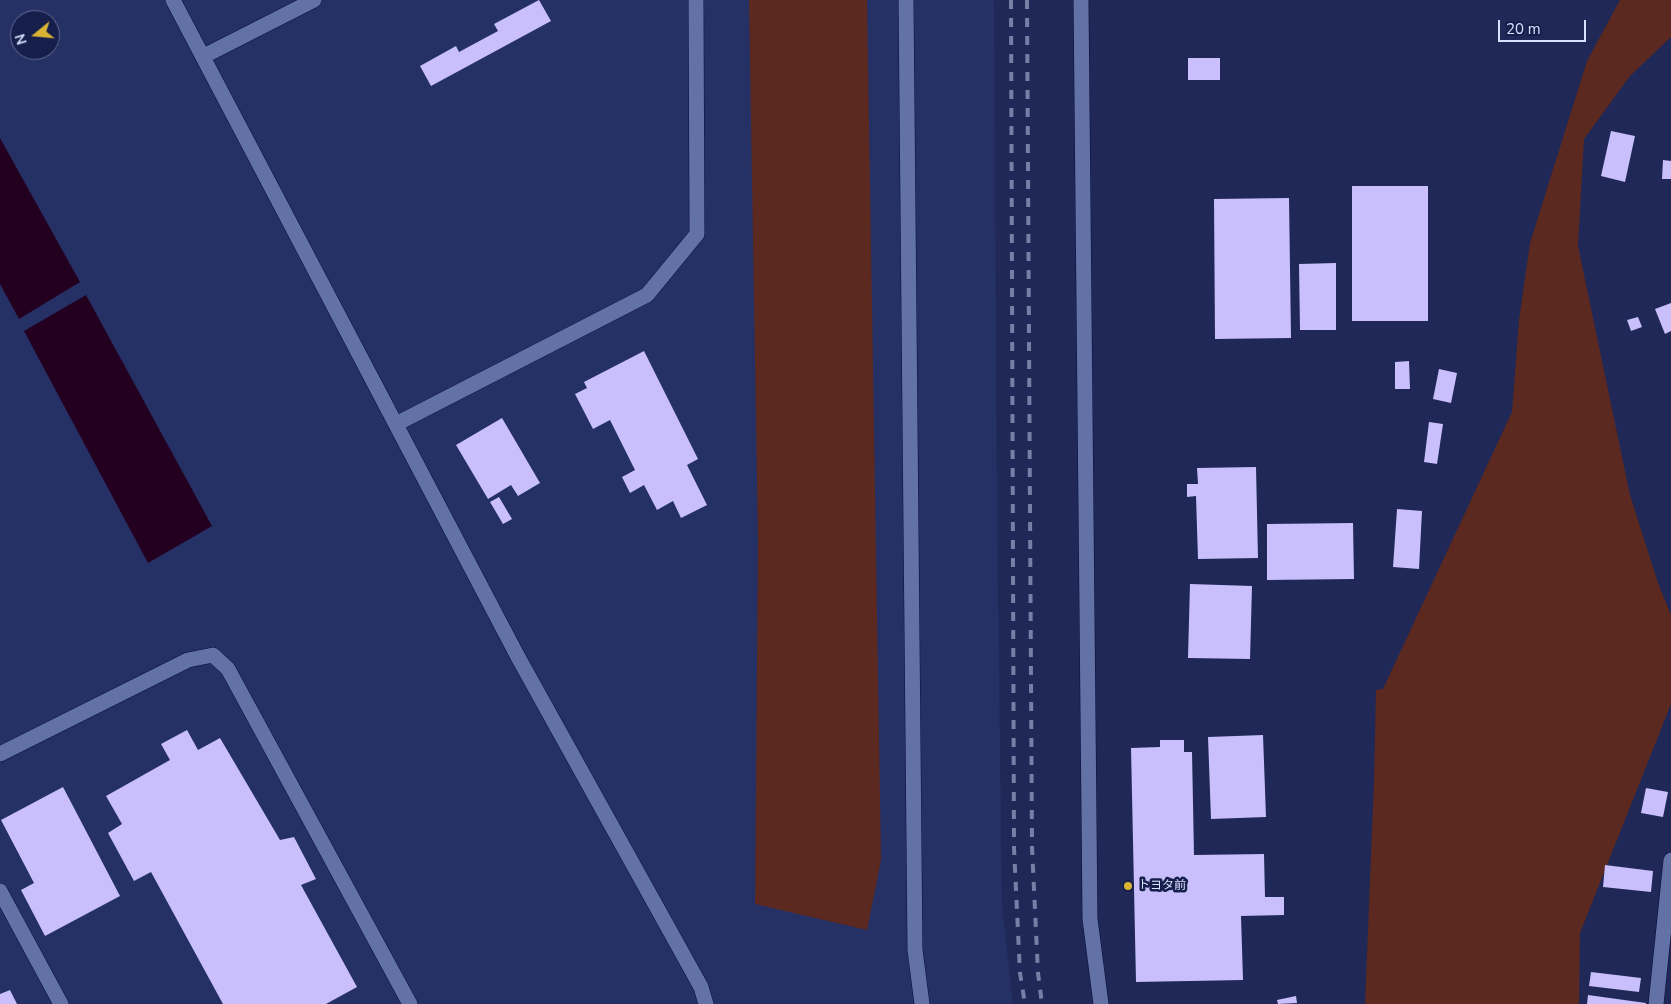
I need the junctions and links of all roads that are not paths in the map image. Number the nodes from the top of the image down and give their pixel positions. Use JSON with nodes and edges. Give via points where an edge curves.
{"nodes":[{"id":1,"x":173,"y":0,"type":"edge"},
{"id":2,"x":314,"y":0,"type":"edge"},
{"id":3,"x":696,"y":0,"type":"edge"},
{"id":4,"x":906,"y":0,"type":"edge"},
{"id":5,"x":1081,"y":0,"type":"edge"},
{"id":6,"x":204,"y":56,"type":"junction"},
{"id":7,"x":396,"y":424,"type":"junction"},
{"id":8,"x":0,"y":754,"type":"edge"},
{"id":9,"x":1671,"y":860,"type":"edge"},
{"id":10,"x":0,"y":891,"type":"edge"},
{"id":11,"x":61,"y":1004,"type":"edge"},
{"id":12,"x":410,"y":1004,"type":"edge"},
{"id":13,"x":706,"y":1004,"type":"edge"},
{"id":14,"x":922,"y":1004,"type":"edge"},
{"id":15,"x":1101,"y":1004,"type":"edge"},
{"id":16,"x":1656,"y":1004,"type":"edge"}],
"edges":[{"from":1,"to":6,"type":"street"},
{"from":2,"to":6,"type":"street"},
{"from":3,"to":7,"type":"street","via":[[697,234],[647,295]]},
{"from":4,"to":14,"type":"street","via":[[915,950]]},
{"from":5,"to":15,"type":"street","via":[[1090,919]]},
{"from":6,"to":7,"type":"street"},
{"from":7,"to":13,"type":"street","via":[[518,657],[700,987]]},
{"from":8,"to":12,"type":"street","via":[[188,660],[212,655],[228,669]]},
{"from":9,"to":16,"type":"street"},
{"from":10,"to":11,"type":"street"}]}
